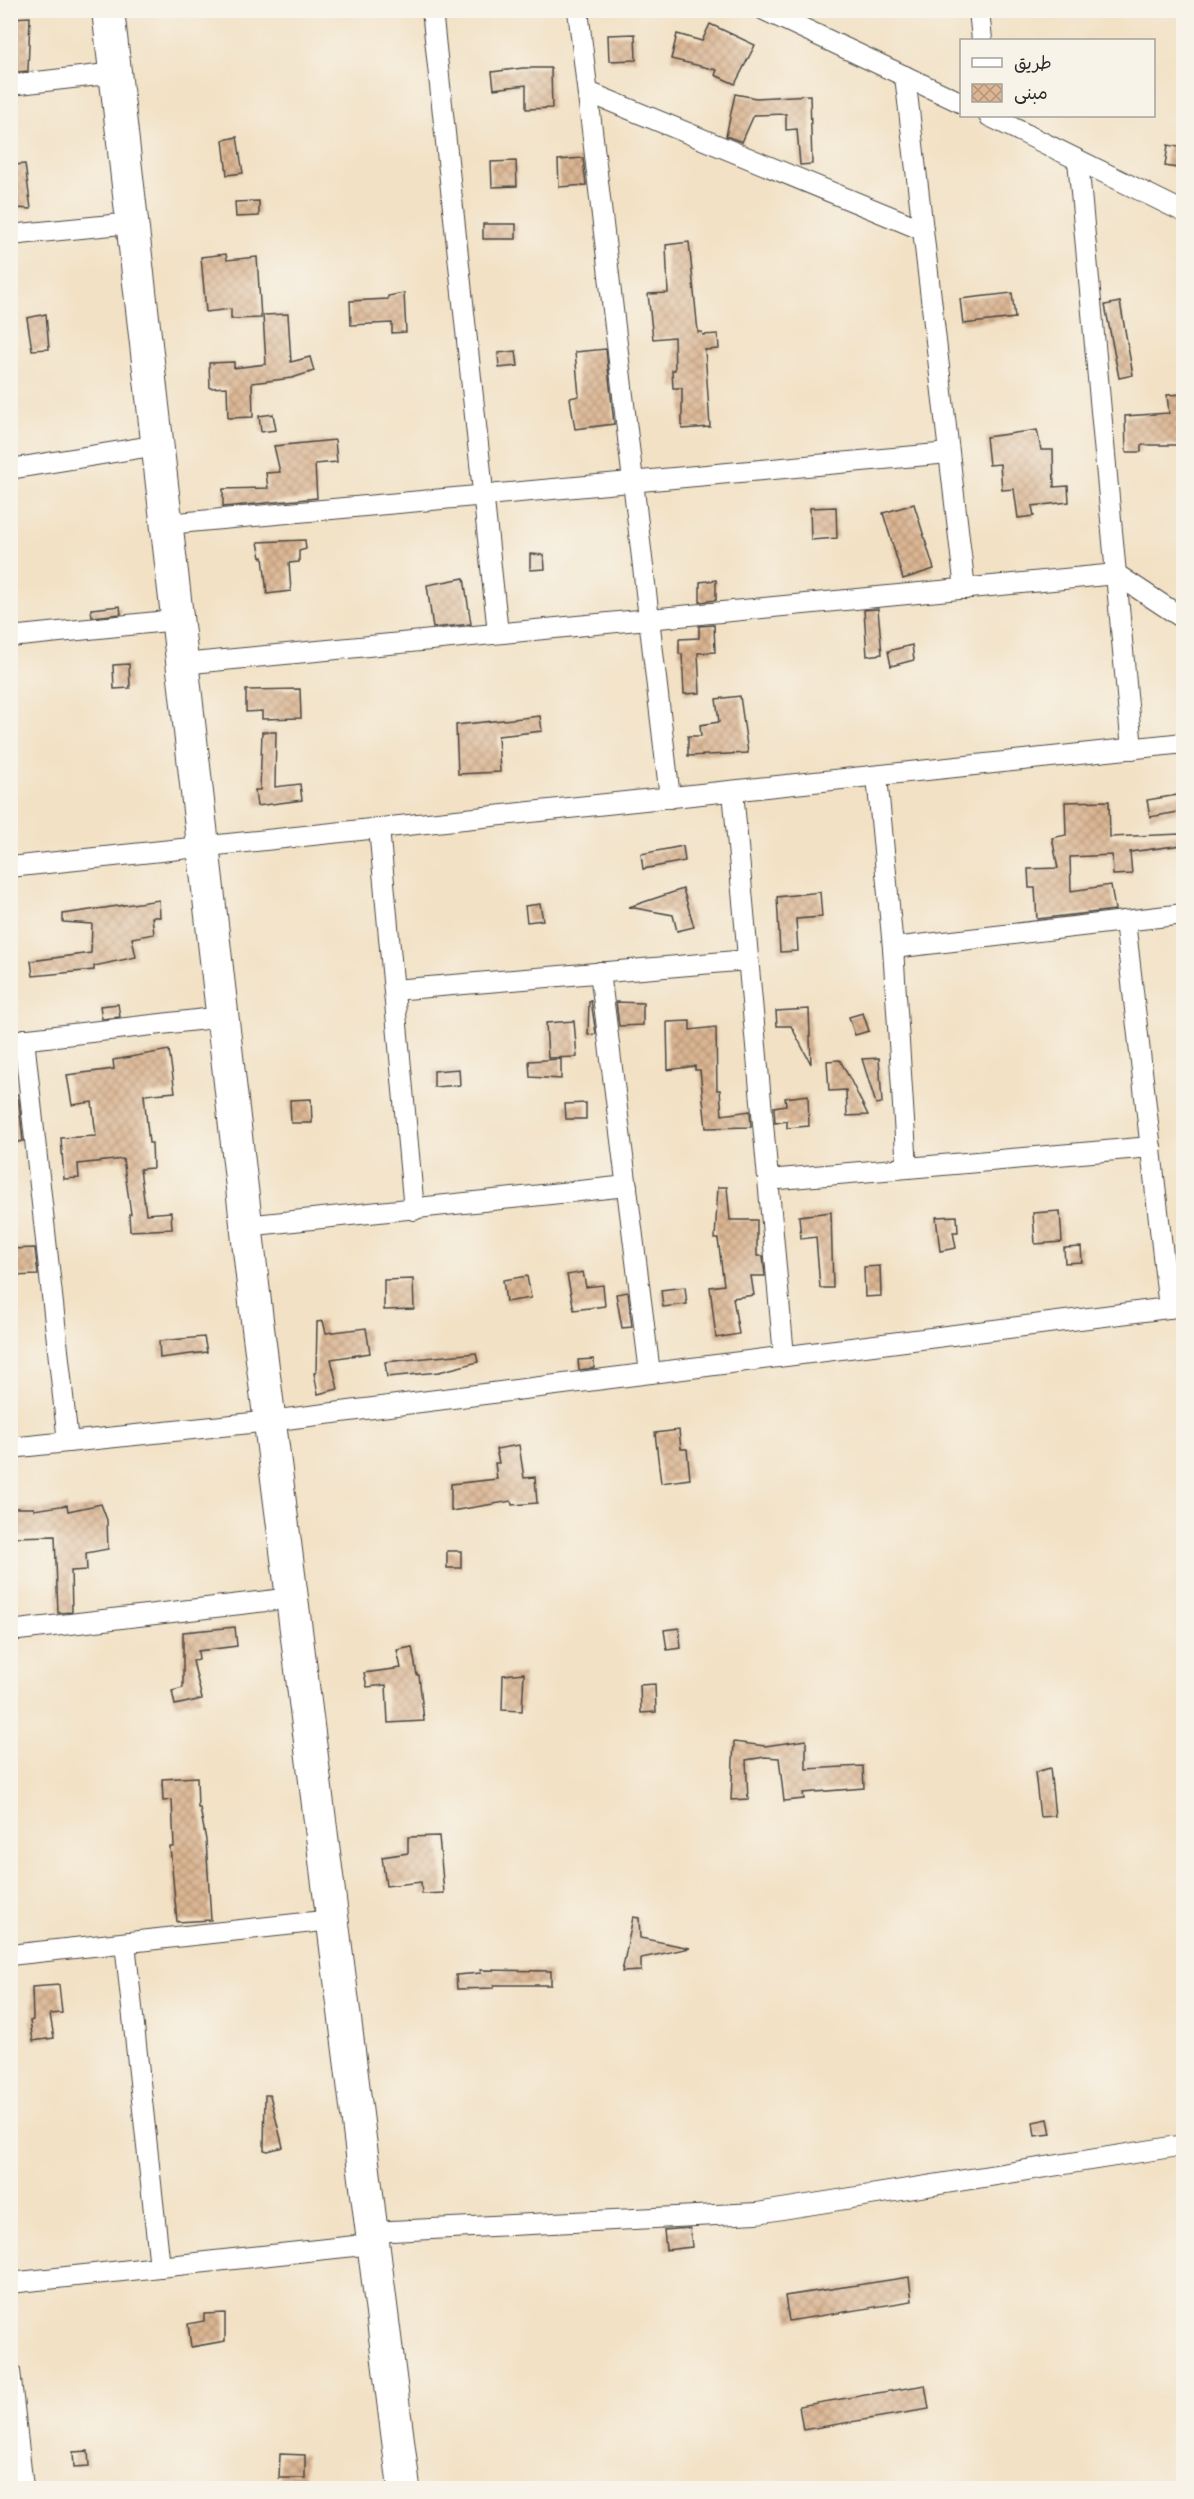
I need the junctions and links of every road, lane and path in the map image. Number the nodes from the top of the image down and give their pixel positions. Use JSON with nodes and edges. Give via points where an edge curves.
{"nodes":[{"id":1,"x":108,"y":10,"type":"edge"},
{"id":2,"x":432,"y":10,"type":"edge"},
{"id":3,"x":578,"y":10,"type":"edge"},
{"id":4,"x":764,"y":10,"type":"edge"},
{"id":5,"x":979,"y":10,"type":"edge"},
{"id":6,"x":982,"y":39,"type":"edge"},
{"id":7,"x":116,"y":73,"type":"junction"},
{"id":8,"x":905,"y":76,"type":"junction"},
{"id":9,"x":10,"y":85,"type":"edge"},
{"id":10,"x":588,"y":92,"type":"junction"},
{"id":11,"x":960,"y":102,"type":"edge"},
{"id":12,"x":991,"y":117,"type":"edge"},
{"id":13,"x":1078,"y":159,"type":"junction"},
{"id":14,"x":1184,"y":212,"type":"edge"},
{"id":15,"x":132,"y":223,"type":"junction"},
{"id":16,"x":923,"y":230,"type":"junction"},
{"id":17,"x":10,"y":235,"type":"edge"},
{"id":18,"x":158,"y":445,"type":"junction"},
{"id":19,"x":949,"y":453,"type":"junction"},
{"id":20,"x":10,"y":469,"type":"edge"},
{"id":21,"x":633,"y":482,"type":"junction"},
{"id":22,"x":484,"y":495,"type":"junction"},
{"id":23,"x":167,"y":524,"type":"junction"},
{"id":24,"x":1116,"y":574,"type":"junction"},
{"id":25,"x":965,"y":589,"type":"junction"},
{"id":26,"x":649,"y":619,"type":"junction"},
{"id":27,"x":1184,"y":619,"type":"edge"},
{"id":28,"x":177,"y":620,"type":"junction"},
{"id":29,"x":498,"y":633,"type":"junction"},
{"id":30,"x":10,"y":637,"type":"edge"},
{"id":31,"x":182,"y":664,"type":"junction"},
{"id":32,"x":1184,"y":743,"type":"edge"},
{"id":33,"x":1132,"y":749,"type":"junction"},
{"id":34,"x":877,"y":776,"type":"junction"},
{"id":35,"x":733,"y":791,"type":"junction"},
{"id":36,"x":670,"y":798,"type":"junction"},
{"id":37,"x":379,"y":828,"type":"junction"},
{"id":38,"x":203,"y":847,"type":"junction"},
{"id":39,"x":10,"y":867,"type":"edge"},
{"id":40,"x":1184,"y":914,"type":"edge"},
{"id":41,"x":1125,"y":921,"type":"junction"},
{"id":42,"x":893,"y":948,"type":"junction"},
{"id":43,"x":748,"y":960,"type":"junction"},
{"id":44,"x":600,"y":972,"type":"junction"},
{"id":45,"x":394,"y":990,"type":"junction"},
{"id":46,"x":223,"y":1017,"type":"junction"},
{"id":47,"x":17,"y":1040,"type":"edge"},
{"id":48,"x":1151,"y":1147,"type":"junction"},
{"id":49,"x":907,"y":1168,"type":"junction"},
{"id":50,"x":768,"y":1180,"type":"junction"},
{"id":51,"x":627,"y":1186,"type":"junction"},
{"id":52,"x":414,"y":1210,"type":"junction"},
{"id":53,"x":246,"y":1226,"type":"junction"},
{"id":54,"x":1176,"y":1307,"type":"edge"},
{"id":55,"x":784,"y":1356,"type":"junction"},
{"id":56,"x":650,"y":1373,"type":"junction"},
{"id":57,"x":270,"y":1421,"type":"junction"},
{"id":58,"x":68,"y":1442,"type":"junction"},
{"id":59,"x":10,"y":1448,"type":"edge"},
{"id":60,"x":292,"y":1598,"type":"junction"},
{"id":61,"x":10,"y":1631,"type":"edge"},
{"id":62,"x":332,"y":1920,"type":"junction"},
{"id":63,"x":125,"y":1943,"type":"junction"},
{"id":64,"x":10,"y":1955,"type":"edge"},
{"id":65,"x":1184,"y":2145,"type":"edge"},
{"id":66,"x":372,"y":2238,"type":"junction"},
{"id":67,"x":160,"y":2267,"type":"junction"},
{"id":68,"x":10,"y":2283,"type":"edge"},
{"id":69,"x":10,"y":2371,"type":"edge"},
{"id":70,"x":23,"y":2488,"type":"edge"},
{"id":71,"x":404,"y":2488,"type":"edge"}],
"edges":[{"from":1,"to":7,"type":"main road"},
{"from":2,"to":22,"type":"street"},
{"from":3,"to":10,"type":"street"},
{"from":4,"to":8,"type":"street"},
{"from":5,"to":6,"type":"street"},
{"from":7,"to":9,"type":"street"},
{"from":7,"to":15,"type":"main road"},
{"from":8,"to":11,"type":"street"},
{"from":8,"to":16,"type":"street"},
{"from":10,"to":16,"type":"street"},
{"from":10,"to":21,"type":"street"},
{"from":12,"to":13,"type":"street"},
{"from":13,"to":14,"type":"street"},
{"from":13,"to":24,"type":"street"},
{"from":15,"to":17,"type":"street"},
{"from":15,"to":18,"type":"main road"},
{"from":16,"to":19,"type":"street"},
{"from":18,"to":20,"type":"street"},
{"from":18,"to":23,"type":"main road"},
{"from":19,"to":21,"type":"street"},
{"from":19,"to":25,"type":"street"},
{"from":21,"to":22,"type":"street"},
{"from":21,"to":26,"type":"street"},
{"from":22,"to":23,"type":"street"},
{"from":22,"to":29,"type":"street"},
{"from":23,"to":28,"type":"main road"},
{"from":24,"to":25,"type":"street"},
{"from":24,"to":27,"type":"street"},
{"from":24,"to":33,"type":"street"},
{"from":25,"to":26,"type":"street"},
{"from":26,"to":29,"type":"street"},
{"from":26,"to":36,"type":"street"},
{"from":28,"to":30,"type":"street"},
{"from":28,"to":31,"type":"main road"},
{"from":29,"to":31,"type":"street"},
{"from":31,"to":38,"type":"main road"},
{"from":32,"to":33,"type":"street"},
{"from":33,"to":34,"type":"street"},
{"from":34,"to":35,"type":"street"},
{"from":34,"to":42,"type":"street"},
{"from":35,"to":36,"type":"street"},
{"from":35,"to":43,"type":"street"},
{"from":36,"to":37,"type":"street"},
{"from":37,"to":38,"type":"street"},
{"from":37,"to":45,"type":"street"},
{"from":38,"to":39,"type":"street"},
{"from":38,"to":46,"type":"main road"},
{"from":40,"to":41,"type":"street"},
{"from":41,"to":42,"type":"street"},
{"from":41,"to":48,"type":"street"},
{"from":42,"to":49,"type":"street"},
{"from":43,"to":44,"type":"street"},
{"from":43,"to":50,"type":"street"},
{"from":44,"to":45,"type":"street"},
{"from":44,"to":51,"type":"street"},
{"from":45,"to":52,"type":"street"},
{"from":46,"to":47,"type":"street"},
{"from":46,"to":53,"type":"main road"},
{"from":47,"to":58,"type":"street"},
{"from":48,"to":49,"type":"street"},
{"from":48,"to":54,"type":"street"},
{"from":49,"to":50,"type":"street"},
{"from":50,"to":55,"type":"street"},
{"from":51,"to":52,"type":"street"},
{"from":51,"to":56,"type":"street"},
{"from":52,"to":53,"type":"street"},
{"from":53,"to":57,"type":"main road"},
{"from":54,"to":55,"type":"street"},
{"from":55,"to":56,"type":"street"},
{"from":56,"to":57,"type":"street"},
{"from":57,"to":58,"type":"street"},
{"from":57,"to":60,"type":"main road"},
{"from":58,"to":59,"type":"street"},
{"from":60,"to":61,"type":"street"},
{"from":60,"to":62,"type":"main road"},
{"from":62,"to":63,"type":"street"},
{"from":62,"to":66,"type":"main road"},
{"from":63,"to":64,"type":"street"},
{"from":63,"to":67,"type":"street"},
{"from":65,"to":66,"type":"street","via":[[757,2213]]},
{"from":66,"to":67,"type":"street"},
{"from":66,"to":71,"type":"main road"},
{"from":67,"to":68,"type":"street"},
{"from":69,"to":70,"type":"street"}]}
